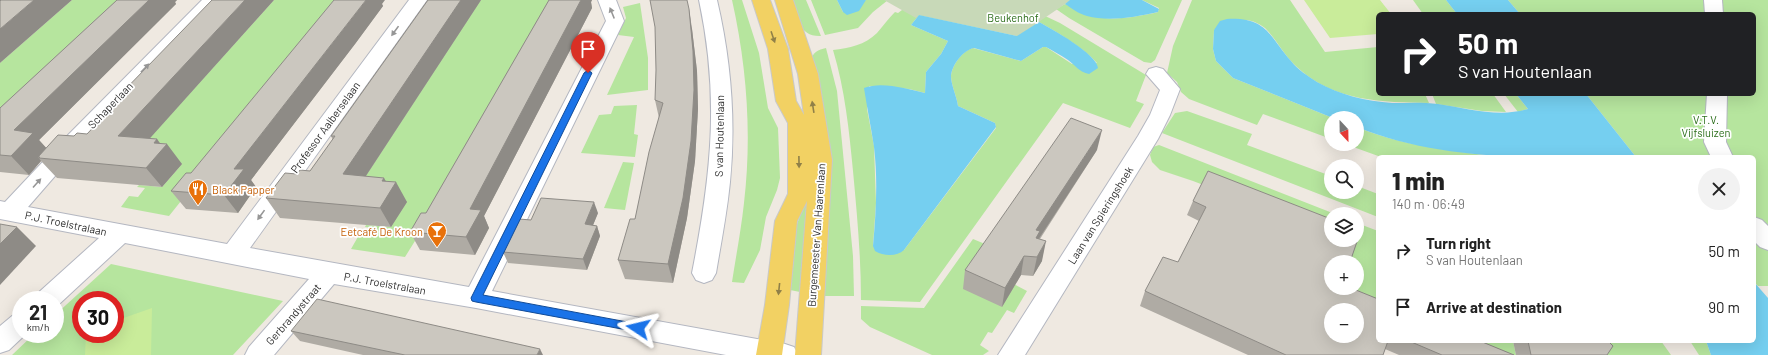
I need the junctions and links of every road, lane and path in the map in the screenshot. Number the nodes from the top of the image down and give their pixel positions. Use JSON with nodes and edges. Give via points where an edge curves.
{"nodes":[{"id":1,"x":212,"y":0,"type":"edge"},
{"id":2,"x":418,"y":0,"type":"edge"},
{"id":3,"x":607,"y":0,"type":"edge"},
{"id":4,"x":708,"y":0,"type":"edge"},
{"id":5,"x":761,"y":0,"type":"edge"},
{"id":6,"x":784,"y":0,"type":"edge"},
{"id":7,"x":1713,"y":0,"type":"edge"},
{"id":8,"x":1714,"y":12,"type":"edge"},
{"id":9,"x":1156,"y":74,"type":"dead end"},
{"id":10,"x":1717,"y":96,"type":"edge"},
{"id":11,"x":1721,"y":155,"type":"edge"},
{"id":12,"x":5,"y":211,"type":"edge"},
{"id":13,"x":1756,"y":228,"type":"edge"},
{"id":14,"x":119,"y":234,"type":"junction"},
{"id":15,"x":1768,"y":241,"type":"edge"},
{"id":16,"x":232,"y":255,"type":"junction"},
{"id":17,"x":329,"y":273,"type":"junction"},
{"id":18,"x":704,"y":273,"type":"dead end"},
{"id":19,"x":57,"y":291,"type":"edge"},
{"id":20,"x":476,"y":298,"type":"junction"},
{"id":21,"x":12,"y":331,"type":"edge"},
{"id":22,"x":0,"y":342,"type":"edge"},
{"id":23,"x":775,"y":354,"type":"edge"},
{"id":24,"x":258,"y":355,"type":"edge"},
{"id":25,"x":808,"y":355,"type":"edge"},
{"id":26,"x":1011,"y":355,"type":"edge"}],
"edges":[{"from":12,"to":1,"type":"street","name":"Schaperlaan","one_way":true},
{"from":2,"to":16,"type":"street","name":"Professor Aalberselaan","one_way":true},
{"from":20,"to":3,"type":"street","one_way":true,"via":[[615,21]]},
{"from":4,"to":18,"type":"street","name":"S van Houtenlaan","via":[[717,47],[722,143],[716,206]]},
{"from":5,"to":23,"type":"main road","name":"Burgemeester Van Haarenlaan","one_way":true,"via":[[778,50],[786,101],[798,123],[799,194],[786,221],[777,305]]},
{"from":25,"to":6,"type":"main road","name":"Burgemeester Van Haarenlaan","one_way":true,"via":[[821,160],[808,74]]},
{"from":7,"to":8,"type":"street"},
{"from":9,"to":26,"type":"street","name":"Laan van Spieringshoek","via":[[1170,89],[1160,115],[1131,166]]},
{"from":10,"to":11,"type":"street","via":[[1715,142]]},
{"from":12,"to":14,"type":"street","name":"P.J. Troelstralaan"},
{"from":13,"to":15,"type":"street"},
{"from":14,"to":16,"type":"street","name":"P.J. Troelstralaan"},
{"from":14,"to":19,"type":"street"},
{"from":16,"to":17,"type":"street","name":"P.J. Troelstralaan"},
{"from":17,"to":20,"type":"street","name":"P.J. Troelstralaan"},
{"from":17,"to":24,"type":"street","name":"Gerbrandystraat"},
{"from":20,"to":23,"type":"street","name":"P.J. Troelstralaan"},
{"from":21,"to":22,"type":"street"}]}
